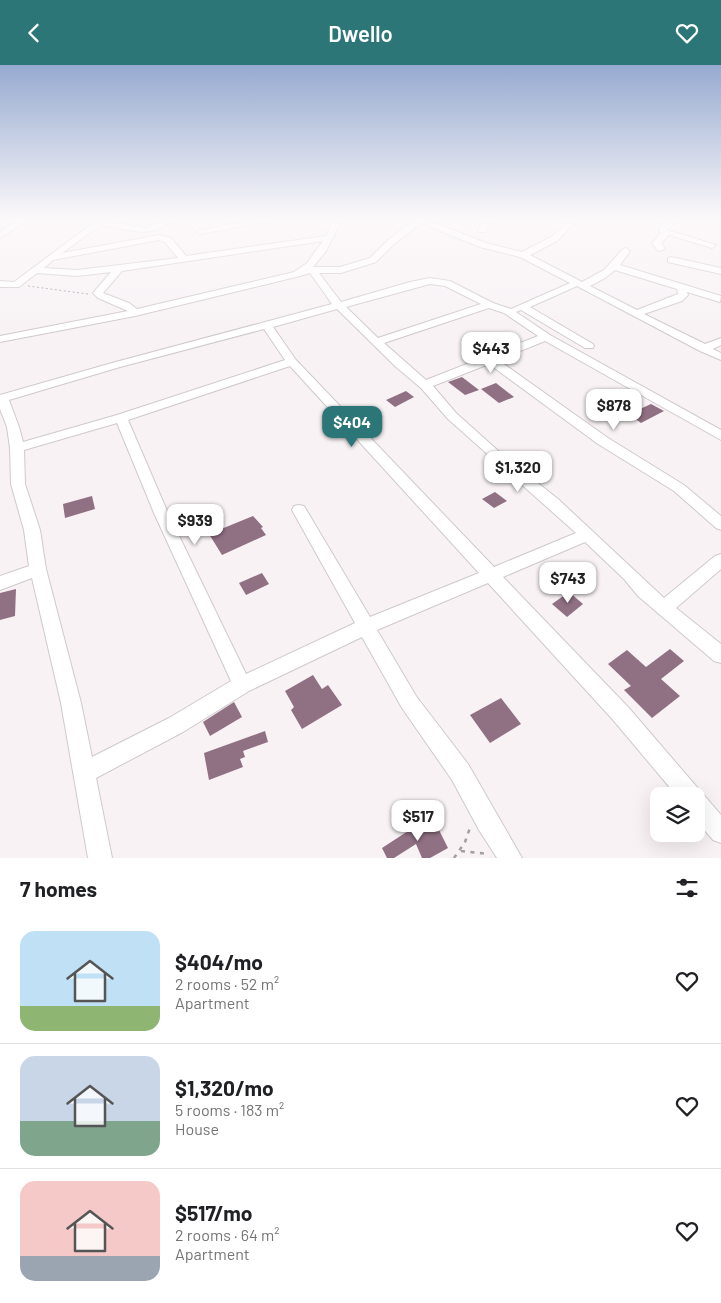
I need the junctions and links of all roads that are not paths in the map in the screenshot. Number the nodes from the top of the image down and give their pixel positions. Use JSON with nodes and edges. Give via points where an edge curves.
{"nodes":[{"id":1,"x":55,"y":257,"type":"edge"},
{"id":2,"x":205,"y":257,"type":"edge"},
{"id":3,"x":316,"y":257,"type":"edge"},
{"id":4,"x":377,"y":257,"type":"edge"},
{"id":5,"x":527,"y":257,"type":"edge"},
{"id":6,"x":622,"y":257,"type":"edge"},
{"id":7,"x":50,"y":258,"type":"joint"},
{"id":8,"x":183,"y":258,"type":"joint"},
{"id":9,"x":671,"y":260,"type":"dead end"},
{"id":10,"x":616,"y":267,"type":"junction"},
{"id":11,"x":119,"y":269,"type":"junction"},
{"id":12,"x":35,"y":270,"type":"junction"},
{"id":13,"x":309,"y":271,"type":"junction"},
{"id":14,"x":721,"y":271,"type":"edge"},
{"id":15,"x":451,"y":274,"type":"dead end"},
{"id":16,"x":440,"y":282,"type":"junction"},
{"id":17,"x":0,"y":284,"type":"edge"},
{"id":18,"x":580,"y":284,"type":"junction"},
{"id":19,"x":15,"y":285,"type":"junction"},
{"id":20,"x":682,"y":287,"type":"junction"},
{"id":21,"x":0,"y":296,"type":"edge"},
{"id":22,"x":720,"y":299,"type":"edge"},
{"id":23,"x":338,"y":305,"type":"junction"},
{"id":24,"x":489,"y":305,"type":"junction"},
{"id":25,"x":523,"y":307,"type":"junction"},
{"id":26,"x":508,"y":311,"type":"junction"},
{"id":27,"x":134,"y":313,"type":"junction"},
{"id":28,"x":636,"y":313,"type":"junction"},
{"id":29,"x":267,"y":325,"type":"junction"},
{"id":30,"x":546,"y":337,"type":"junction"},
{"id":31,"x":0,"y":339,"type":"edge"},
{"id":32,"x":721,"y":341,"type":"edge"},
{"id":33,"x":376,"y":342,"type":"junction"},
{"id":34,"x":589,"y":346,"type":"dead end"},
{"id":35,"x":704,"y":349,"type":"junction"},
{"id":36,"x":721,"y":357,"type":"edge"},
{"id":37,"x":491,"y":360,"type":"junction"},
{"id":38,"x":292,"y":362,"type":"junction"},
{"id":39,"x":425,"y":385,"type":"junction"},
{"id":40,"x":1,"y":399,"type":"edge"},
{"id":41,"x":121,"y":418,"type":"junction"},
{"id":42,"x":721,"y":436,"type":"edge"},
{"id":43,"x":17,"y":448,"type":"junction"},
{"id":44,"x":299,"y":510,"type":"dead end"},
{"id":45,"x":721,"y":525,"type":"edge"},
{"id":46,"x":587,"y":535,"type":"junction"},
{"id":47,"x":721,"y":560,"type":"edge"},
{"id":48,"x":38,"y":569,"type":"junction"},
{"id":49,"x":490,"y":574,"type":"junction"},
{"id":50,"x":0,"y":583,"type":"edge"},
{"id":51,"x":665,"y":607,"type":"junction"},
{"id":52,"x":367,"y":626,"type":"junction"},
{"id":53,"x":721,"y":655,"type":"edge"},
{"id":54,"x":242,"y":685,"type":"junction"},
{"id":55,"x":83,"y":773,"type":"junction"},
{"id":56,"x":683,"y":787,"type":"edge"},
{"id":57,"x":705,"y":813,"type":"edge"},
{"id":58,"x":721,"y":832,"type":"edge"},
{"id":59,"x":506,"y":853,"type":"edge"},
{"id":60,"x":100,"y":858,"type":"edge"}],
"edges":[{"from":1,"to":7,"type":"street"},
{"from":2,"to":8,"type":"street"},
{"from":3,"to":13,"type":"street"},
{"from":4,"to":13,"type":"street","via":[[340,270]]},
{"from":5,"to":18,"type":"street"},
{"from":6,"to":10,"type":"street"},
{"from":7,"to":12,"type":"street"},
{"from":8,"to":11,"type":"street"},
{"from":9,"to":14,"type":"street"},
{"from":10,"to":18,"type":"street","via":[[596,281]]},
{"from":10,"to":20,"type":"street"},
{"from":11,"to":12,"type":"street","via":[[77,273]]},
{"from":11,"to":27,"type":"street","via":[[99,295],[130,307]]},
{"from":12,"to":19,"type":"street"},
{"from":13,"to":23,"type":"street"},
{"from":13,"to":27,"type":"street"},
{"from":15,"to":16,"type":"street"},
{"from":16,"to":23,"type":"street","via":[[413,284]]},
{"from":16,"to":24,"type":"street"},
{"from":17,"to":19,"type":"street"},
{"from":18,"to":25,"type":"street"},
{"from":18,"to":28,"type":"street"},
{"from":19,"to":21,"type":"street"},
{"from":20,"to":22,"type":"street"},
{"from":20,"to":28,"type":"street","via":[[683,295],[679,299]]},
{"from":23,"to":29,"type":"street"},
{"from":23,"to":33,"type":"street"},
{"from":24,"to":26,"type":"street"},
{"from":24,"to":33,"type":"street"},
{"from":25,"to":26,"type":"street"},
{"from":25,"to":34,"type":"street"},
{"from":26,"to":30,"type":"street"},
{"from":27,"to":31,"type":"street"},
{"from":28,"to":35,"type":"street"},
{"from":29,"to":38,"type":"street"},
{"from":29,"to":40,"type":"street"},
{"from":30,"to":37,"type":"street"},
{"from":30,"to":42,"type":"street"},
{"from":32,"to":35,"type":"street"},
{"from":33,"to":39,"type":"street"},
{"from":35,"to":36,"type":"street"},
{"from":37,"to":39,"type":"street"},
{"from":37,"to":45,"type":"street","via":[[603,441],[679,487]]},
{"from":38,"to":41,"type":"street"},
{"from":38,"to":49,"type":"street"},
{"from":39,"to":46,"type":"street","via":[[452,415]]},
{"from":40,"to":43,"type":"street","via":[[13,427]]},
{"from":41,"to":43,"type":"street"},
{"from":41,"to":54,"type":"street","via":[[161,513]]},
{"from":43,"to":48,"type":"street","via":[[18,484],[32,530]]},
{"from":44,"to":52,"type":"street"},
{"from":46,"to":49,"type":"street"},
{"from":46,"to":51,"type":"street"},
{"from":47,"to":51,"type":"street"},
{"from":48,"to":50,"type":"street"},
{"from":48,"to":55,"type":"street","via":[[71,703]]},
{"from":49,"to":52,"type":"street"},
{"from":49,"to":56,"type":"street","via":[[621,714]]},
{"from":51,"to":53,"type":"street"},
{"from":52,"to":54,"type":"street"},
{"from":52,"to":59,"type":"street","via":[[408,702],[460,772]]},
{"from":54,"to":55,"type":"street","via":[[176,725]]},
{"from":55,"to":60,"type":"street"},
{"from":57,"to":58,"type":"street"}]}
